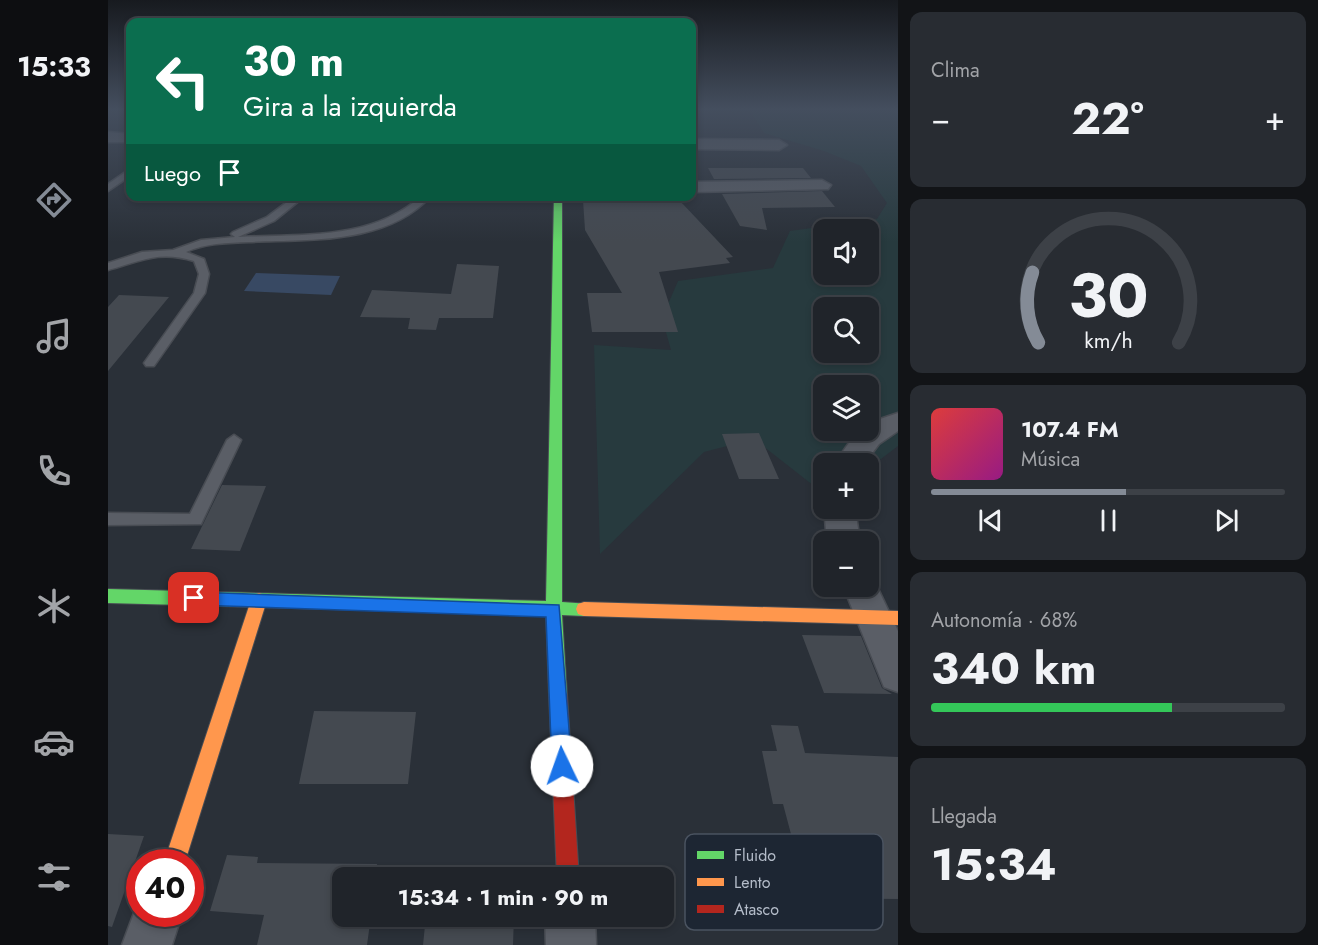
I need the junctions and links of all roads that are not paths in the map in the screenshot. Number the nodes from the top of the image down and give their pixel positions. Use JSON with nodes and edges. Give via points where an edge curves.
{"nodes":[{"id":1,"x":697,"y":168,"type":"dead end"},
{"id":2,"x":126,"y":176,"type":"edge"},
{"id":3,"x":822,"y":185,"type":"dead end"},
{"id":4,"x":108,"y":188,"type":"edge"},
{"id":5,"x":706,"y":192,"type":"edge"},
{"id":6,"x":295,"y":201,"type":"edge"},
{"id":7,"x":421,"y":201,"type":"edge"},
{"id":8,"x":558,"y":201,"type":"edge"},
{"id":9,"x":198,"y":244,"type":"junction"},
{"id":10,"x":175,"y":253,"type":"junction"},
{"id":11,"x":108,"y":267,"type":"edge"},
{"id":12,"x":150,"y":363,"type":"dead end"},
{"id":13,"x":898,"y":422,"type":"edge"},
{"id":14,"x":234,"y":440,"type":"dead end"},
{"id":15,"x":854,"y":453,"type":"edge"},
{"id":16,"x":108,"y":519,"type":"edge"},
{"id":17,"x":108,"y":596,"type":"edge"},
{"id":18,"x":259,"y":600,"type":"junction"},
{"id":19,"x":877,"y":607,"type":"edge"},
{"id":20,"x":554,"y":610,"type":"junction"},
{"id":21,"x":898,"y":674,"type":"edge"},
{"id":22,"x":178,"y":849,"type":"edge"},
{"id":23,"x":567,"y":867,"type":"edge"},
{"id":24,"x":153,"y":927,"type":"edge"},
{"id":25,"x":571,"y":927,"type":"edge"},
{"id":26,"x":147,"y":945,"type":"edge"},
{"id":27,"x":572,"y":945,"type":"edge"}],
"edges":[{"from":1,"to":5,"type":"street"},
{"from":2,"to":4,"type":"lane"},
{"from":3,"to":5,"type":"street"},
{"from":6,"to":9,"type":"lane","via":[[262,225]]},
{"from":7,"to":9,"type":"lane","via":[[406,214],[352,232]]},
{"from":8,"to":20,"type":"street"},
{"from":9,"to":10,"type":"lane"},
{"from":10,"to":11,"type":"lane","via":[[152,252]]},
{"from":10,"to":12,"type":"lane","via":[[199,259],[204,274],[199,293]]},
{"from":13,"to":15,"type":"street","via":[[868,437]]},
{"from":14,"to":16,"type":"lane","via":[[195,520]]},
{"from":17,"to":18,"type":"street"},
{"from":18,"to":20,"type":"street"},
{"from":18,"to":22,"type":"street"},
{"from":19,"to":20,"type":"street"},
{"from":19,"to":21,"type":"street"},
{"from":20,"to":23,"type":"street"},
{"from":24,"to":26,"type":"street"},
{"from":25,"to":27,"type":"street"}]}
